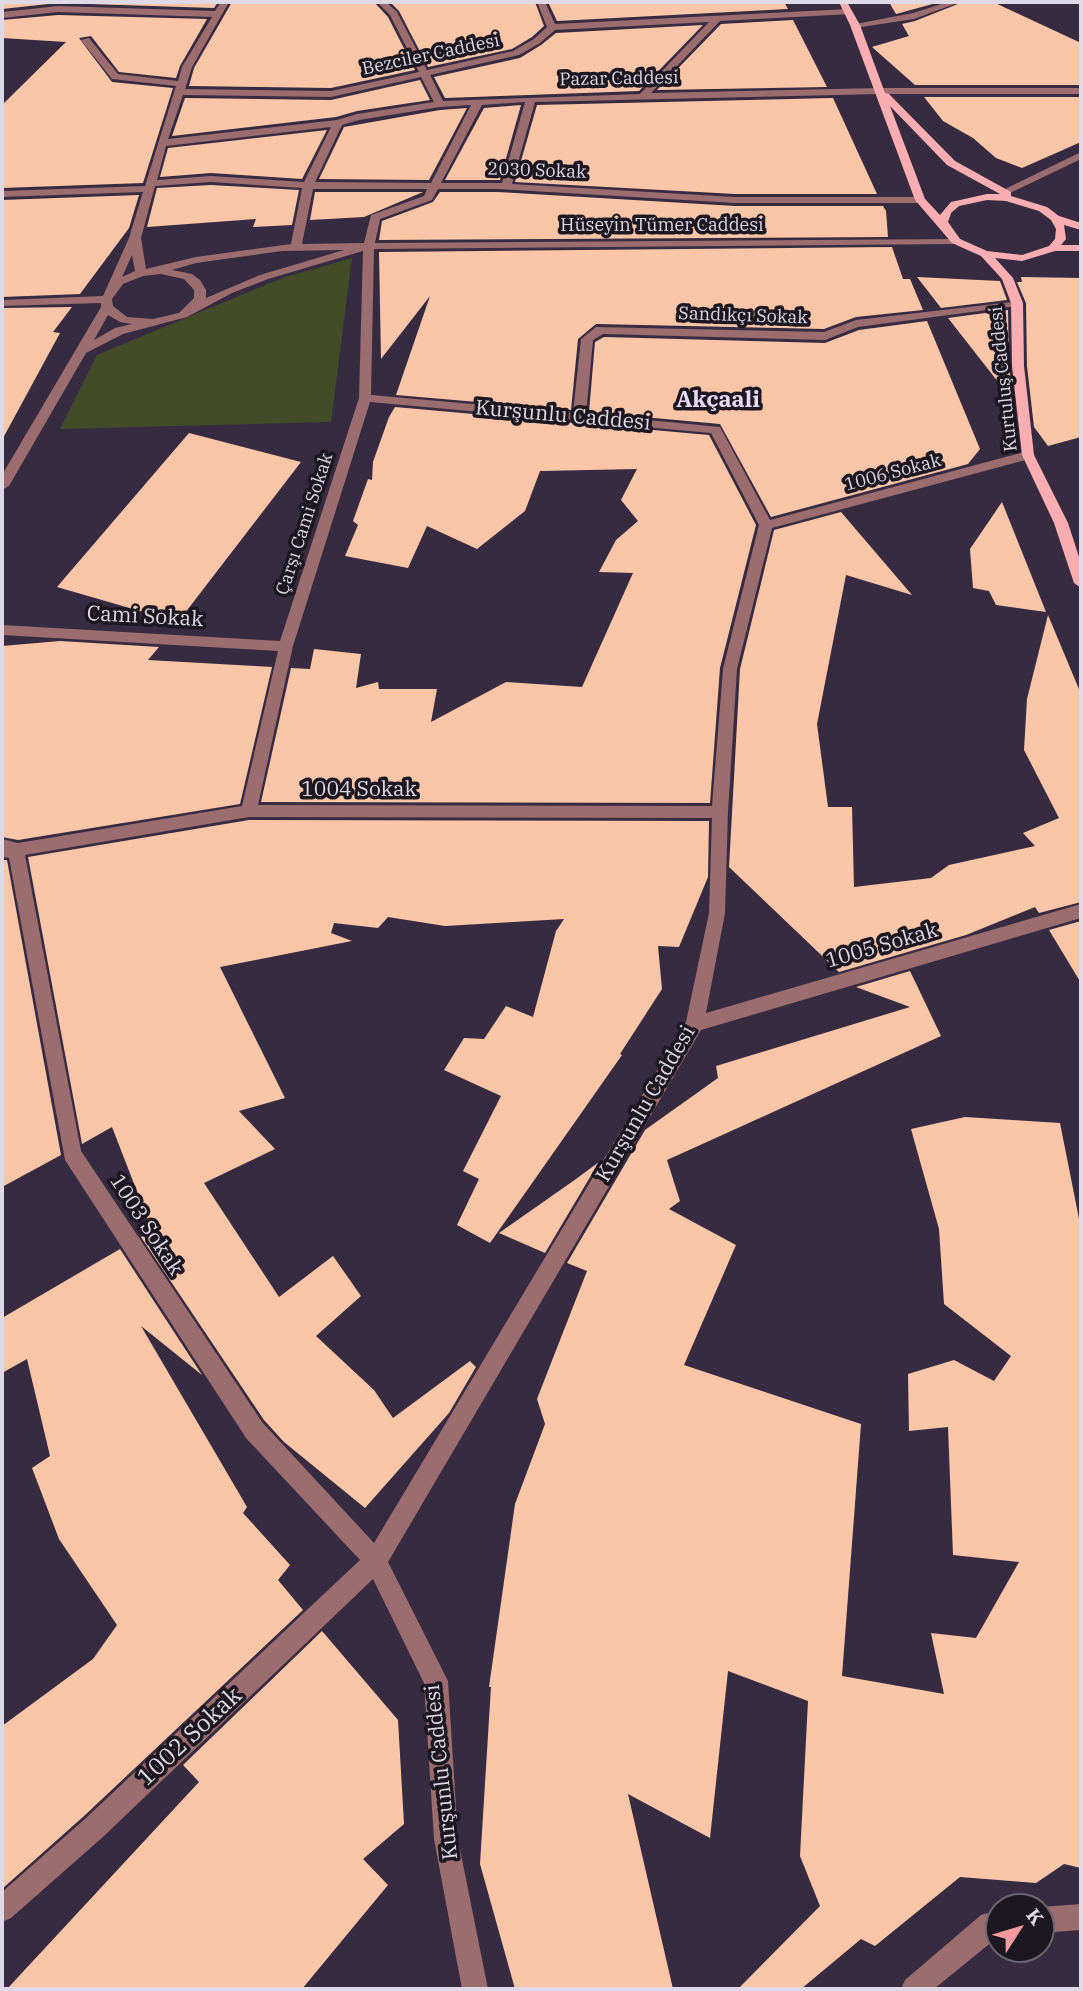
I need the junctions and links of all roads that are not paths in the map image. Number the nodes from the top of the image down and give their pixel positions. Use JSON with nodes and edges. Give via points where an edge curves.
{"nodes":[{"id":1,"x":225,"y":2,"type":"edge"},
{"id":2,"x":381,"y":2,"type":"edge"},
{"id":3,"x":541,"y":2,"type":"edge"},
{"id":4,"x":843,"y":2,"type":"edge"},
{"id":5,"x":956,"y":2,"type":"edge"},
{"id":6,"x":849,"y":12,"type":"junction"},
{"id":7,"x":218,"y":14,"type":"junction"},
{"id":8,"x":2,"y":15,"type":"edge"},
{"id":9,"x":716,"y":20,"type":"junction"},
{"id":10,"x":855,"y":25,"type":"junction"},
{"id":11,"x":552,"y":27,"type":"junction"},
{"id":12,"x":86,"y":40,"type":"dead end"},
{"id":13,"x":424,"y":71,"type":"junction"},
{"id":14,"x":181,"y":88,"type":"junction"},
{"id":15,"x":880,"y":90,"type":"junction"},
{"id":16,"x":1081,"y":91,"type":"edge"},
{"id":17,"x":643,"y":96,"type":"junction"},
{"id":18,"x":531,"y":99,"type":"junction"},
{"id":19,"x":478,"y":102,"type":"junction"},
{"id":20,"x":440,"y":104,"type":"junction"},
{"id":21,"x":338,"y":124,"type":"junction"},
{"id":22,"x":162,"y":143,"type":"junction"},
{"id":23,"x":1081,"y":155,"type":"edge"},
{"id":24,"x":308,"y":185,"type":"junction"},
{"id":25,"x":150,"y":186,"type":"junction"},
{"id":26,"x":436,"y":186,"type":"junction"},
{"id":27,"x":506,"y":187,"type":"junction"},
{"id":28,"x":1004,"y":192,"type":"junction"},
{"id":29,"x":2,"y":194,"type":"edge"},
{"id":30,"x":920,"y":200,"type":"junction"},
{"id":31,"x":1026,"y":202,"type":"junction"},
{"id":32,"x":1055,"y":218,"type":"junction"},
{"id":33,"x":1081,"y":227,"type":"edge"},
{"id":34,"x":946,"y":228,"type":"junction"},
{"id":35,"x":135,"y":238,"type":"junction"},
{"id":36,"x":956,"y":241,"type":"junction"},
{"id":37,"x":369,"y":246,"type":"junction"},
{"id":38,"x":296,"y":248,"type":"junction"},
{"id":39,"x":1053,"y":248,"type":"junction"},
{"id":40,"x":1081,"y":248,"type":"edge"},
{"id":41,"x":985,"y":254,"type":"junction"},
{"id":42,"x":147,"y":272,"type":"junction"},
{"id":43,"x":108,"y":299,"type":"junction"},
{"id":44,"x":2,"y":303,"type":"edge"},
{"id":45,"x":1017,"y":303,"type":"junction"},
{"id":46,"x":183,"y":314,"type":"junction"},
{"id":47,"x":153,"y":323,"type":"junction"},
{"id":48,"x":81,"y":351,"type":"junction"},
{"id":49,"x":365,"y":398,"type":"junction"},
{"id":50,"x":579,"y":417,"type":"junction"},
{"id":51,"x":1028,"y":455,"type":"junction"},
{"id":52,"x":2,"y":486,"type":"edge"},
{"id":53,"x":766,"y":525,"type":"junction"},
{"id":54,"x":1081,"y":583,"type":"edge"},
{"id":55,"x":2,"y":630,"type":"edge"},
{"id":56,"x":286,"y":646,"type":"junction"},
{"id":57,"x":248,"y":811,"type":"junction"},
{"id":58,"x":720,"y":812,"type":"junction"},
{"id":59,"x":6,"y":849,"type":"edge"},
{"id":60,"x":1081,"y":912,"type":"edge"},
{"id":61,"x":695,"y":1024,"type":"junction"},
{"id":62,"x":376,"y":1561,"type":"junction"},
{"id":63,"x":2,"y":1909,"type":"edge"},
{"id":64,"x":1081,"y":1917,"type":"edge"},
{"id":65,"x":1055,"y":1919,"type":"edge"},
{"id":66,"x":985,"y":1928,"type":"edge"},
{"id":67,"x":475,"y":1989,"type":"edge"},
{"id":68,"x":914,"y":1989,"type":"edge"}],
"edges":[{"from":1,"to":7,"type":"street"},
{"from":2,"to":13,"type":"street","via":[[394,14]]},
{"from":3,"to":11,"type":"street"},
{"from":4,"to":6,"type":"main road"},
{"from":5,"to":10,"type":"street","via":[[914,16]]},
{"from":6,"to":9,"type":"street"},
{"from":6,"to":10,"type":"main road"},
{"from":7,"to":8,"type":"street","via":[[58,9]]},
{"from":7,"to":14,"type":"street","via":[[187,67]]},
{"from":9,"to":11,"type":"street"},
{"from":9,"to":17,"type":"street"},
{"from":10,"to":15,"type":"main road"},
{"from":11,"to":13,"type":"street","name":"Bezciler Caddesi","via":[[516,53]]},
{"from":12,"to":14,"type":"street","name":"Bezciler Caddesi","via":[[115,77]]},
{"from":13,"to":14,"type":"street","name":"Bezciler Caddesi","via":[[331,94],[257,95]]},
{"from":13,"to":20,"type":"street"},
{"from":14,"to":22,"type":"street"},
{"from":15,"to":16,"type":"street","name":"Pazar Caddesi"},
{"from":15,"to":17,"type":"street","name":"Pazar Caddesi"},
{"from":15,"to":28,"type":"main road","via":[[944,157]]},
{"from":15,"to":30,"type":"main road"},
{"from":17,"to":18,"type":"street","name":"Pazar Caddesi"},
{"from":18,"to":19,"type":"street","name":"Pazar Caddesi"},
{"from":18,"to":27,"type":"street"},
{"from":19,"to":20,"type":"street","name":"Pazar Caddesi"},
{"from":19,"to":26,"type":"street"},
{"from":20,"to":21,"type":"street","name":"Pazar Caddesi"},
{"from":21,"to":22,"type":"street","name":"Pazar Caddesi"},
{"from":21,"to":24,"type":"street"},
{"from":22,"to":25,"type":"street"},
{"from":23,"to":28,"type":"street"},
{"from":24,"to":25,"type":"street","name":"2030 Sokak","via":[[211,179]]},
{"from":24,"to":26,"type":"street","name":"2030 Sokak"},
{"from":24,"to":38,"type":"street"},
{"from":25,"to":29,"type":"street","name":"2030 Sokak"},
{"from":25,"to":35,"type":"street"},
{"from":26,"to":27,"type":"street","name":"2030 Sokak"},
{"from":26,"to":37,"type":"street","name":"Çarşı Cami Sokak","via":[[428,198],[374,217]]},
{"from":27,"to":30,"type":"street","name":"2030 Sokak","via":[[735,200]]},
{"from":28,"to":31,"type":"main road"},
{"from":30,"to":34,"type":"main road"},
{"from":31,"to":32,"type":"main road"},
{"from":31,"to":34,"type":"main road","via":[[969,199],[946,212]]},
{"from":32,"to":33,"type":"main road"},
{"from":32,"to":39,"type":"main road","via":[[1061,229]]},
{"from":34,"to":36,"type":"main road"},
{"from":35,"to":42,"type":"street"},
{"from":35,"to":43,"type":"street"},
{"from":36,"to":37,"type":"street","name":"Hüseyin Tümer Caddesi"},
{"from":36,"to":41,"type":"main road"},
{"from":37,"to":38,"type":"street"},
{"from":37,"to":46,"type":"street","via":[[264,277]]},
{"from":37,"to":49,"type":"street","name":"Çarşı Cami Sokak"},
{"from":38,"to":42,"type":"street","via":[[196,260]]},
{"from":39,"to":40,"type":"main road"},
{"from":39,"to":41,"type":"main road","via":[[1022,258]]},
{"from":41,"to":45,"type":"main road","name":"Kurtuluş Caddesi","via":[[1006,278]]},
{"from":42,"to":43,"type":"street","via":[[119,282]]},
{"from":42,"to":46,"type":"street","via":[[175,272],[196,282],[200,299]]},
{"from":43,"to":44,"type":"street"},
{"from":43,"to":47,"type":"street","via":[[113,314],[124,320]]},
{"from":43,"to":48,"type":"street"},
{"from":45,"to":50,"type":"street","name":"Sandıkçı Sokak","via":[[856,324],[825,336],[600,330],[587,339]]},
{"from":45,"to":51,"type":"main road","name":"Kurtuluş Caddesi","via":[[1018,366]]},
{"from":46,"to":47,"type":"street"},
{"from":47,"to":48,"type":"street","via":[[119,331]]},
{"from":48,"to":52,"type":"street"},
{"from":49,"to":50,"type":"street","name":"Kurşunlu Caddesi"},
{"from":49,"to":56,"type":"street","name":"Çarşı Cami Sokak"},
{"from":50,"to":53,"type":"street","name":"Kurşunlu Caddesi","via":[[716,430]]},
{"from":51,"to":53,"type":"street","name":"1006 Sokak"},
{"from":51,"to":54,"type":"main road","name":"Kurtuluş Caddesi","via":[[1061,523]]},
{"from":53,"to":58,"type":"street","name":"Kurşunlu Caddesi","via":[[730,669]]},
{"from":55,"to":56,"type":"street","name":"Cami Sokak"},
{"from":56,"to":57,"type":"street","name":"Çarşı Cami Sokak"},
{"from":57,"to":58,"type":"street","name":"1004 Sokak"},
{"from":57,"to":59,"type":"street","name":"1004 Sokak"},
{"from":58,"to":61,"type":"street","name":"Kurşunlu Caddesi","via":[[718,913]]},
{"from":59,"to":62,"type":"street","name":"1003 Sokak","via":[[72,1154],[254,1430]]},
{"from":60,"to":61,"type":"street","name":"1005 Sokak"},
{"from":61,"to":62,"type":"street","name":"Kurşunlu Caddesi"},
{"from":62,"to":63,"type":"street","name":"1002 Sokak"},
{"from":62,"to":67,"type":"street","name":"Kurşunlu Caddesi","via":[[436,1681],[446,1839]]},
{"from":64,"to":65,"type":"street"},
{"from":66,"to":68,"type":"street"}]}
